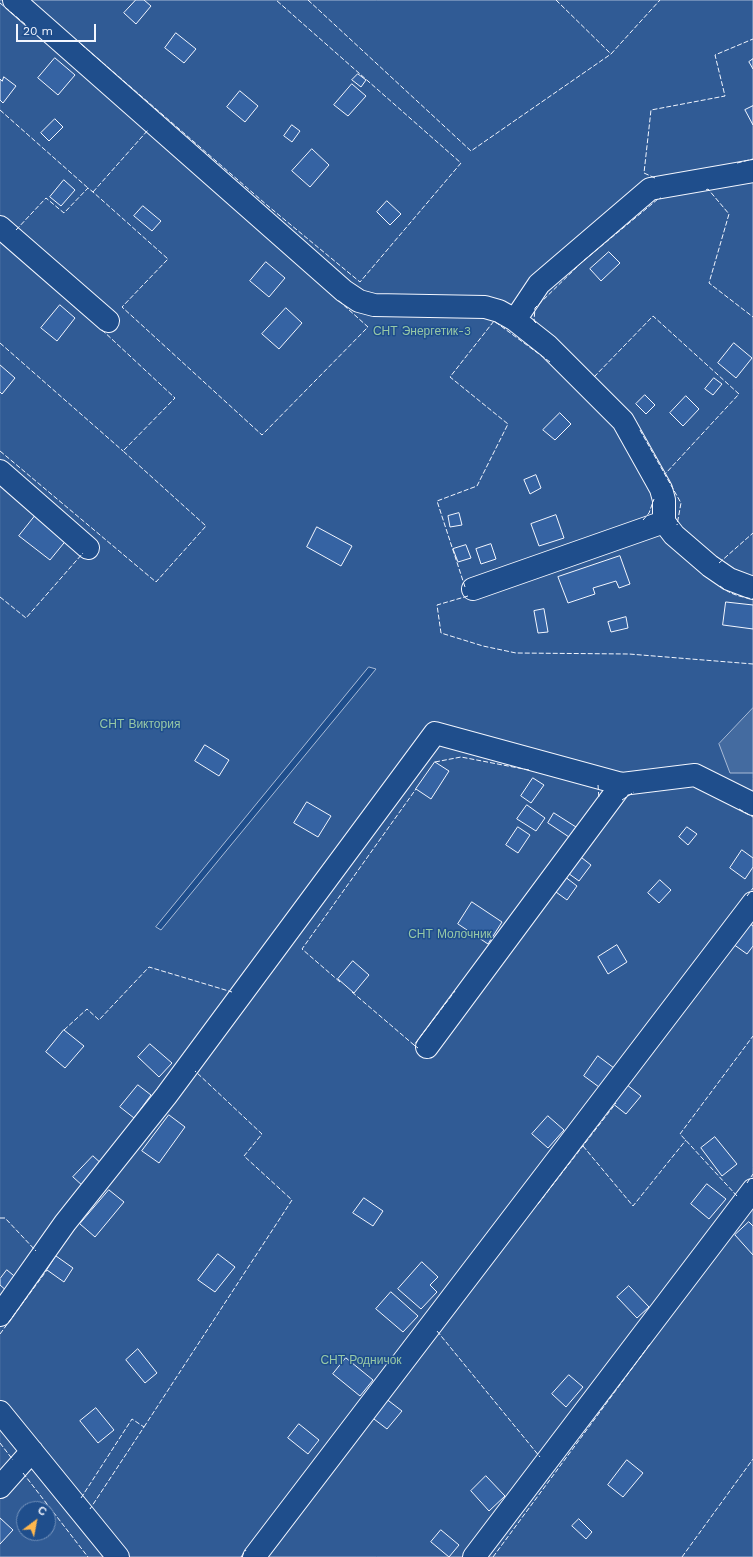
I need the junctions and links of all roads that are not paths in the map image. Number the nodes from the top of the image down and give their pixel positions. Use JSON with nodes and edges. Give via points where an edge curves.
{"nodes":[{"id":1,"x":14,"y":0,"type":"edge"},
{"id":2,"x":753,"y":171,"type":"edge"},
{"id":3,"x":0,"y":227,"type":"edge"},
{"id":4,"x":515,"y":320,"type":"junction"},
{"id":5,"x":108,"y":321,"type":"dead end"},
{"id":6,"x":0,"y":471,"type":"edge"},
{"id":7,"x":664,"y":522,"type":"junction"},
{"id":8,"x":88,"y":548,"type":"dead end"},
{"id":9,"x":753,"y":588,"type":"edge"},
{"id":10,"x":473,"y":589,"type":"dead end"},
{"id":11,"x":622,"y":784,"type":"junction"},
{"id":12,"x":753,"y":804,"type":"edge"},
{"id":13,"x":753,"y":903,"type":"edge"},
{"id":14,"x":427,"y":1047,"type":"dead end"},
{"id":15,"x":753,"y":1190,"type":"edge"},
{"id":16,"x":0,"y":1315,"type":"edge"},
{"id":17,"x":0,"y":1412,"type":"edge"},
{"id":18,"x":32,"y":1451,"type":"junction"},
{"id":19,"x":0,"y":1487,"type":"edge"},
{"id":20,"x":118,"y":1557,"type":"edge"},
{"id":21,"x":254,"y":1557,"type":"edge"},
{"id":22,"x":474,"y":1557,"type":"edge"}],
"edges":[{"from":1,"to":4,"type":"lane","via":[[344,291],[359,301],[374,305],[485,307]]},
{"from":2,"to":4,"type":"lane","via":[[650,189],[539,284]]},
{"from":3,"to":5,"type":"lane"},
{"from":4,"to":7,"type":"lane","via":[[548,346],[623,421],[661,489]]},
{"from":6,"to":8,"type":"lane"},
{"from":7,"to":9,"type":"lane","via":[[674,535],[710,566],[729,579]]},
{"from":7,"to":10,"type":"lane"},
{"from":11,"to":12,"type":"lane","via":[[695,775]]},
{"from":11,"to":14,"type":"lane"},
{"from":11,"to":16,"type":"lane","via":[[435,733],[166,1096],[64,1223]]},
{"from":13,"to":21,"type":"lane"},
{"from":15,"to":22,"type":"lane"},
{"from":17,"to":18,"type":"lane"},
{"from":18,"to":19,"type":"lane"},
{"from":18,"to":20,"type":"lane"}]}
